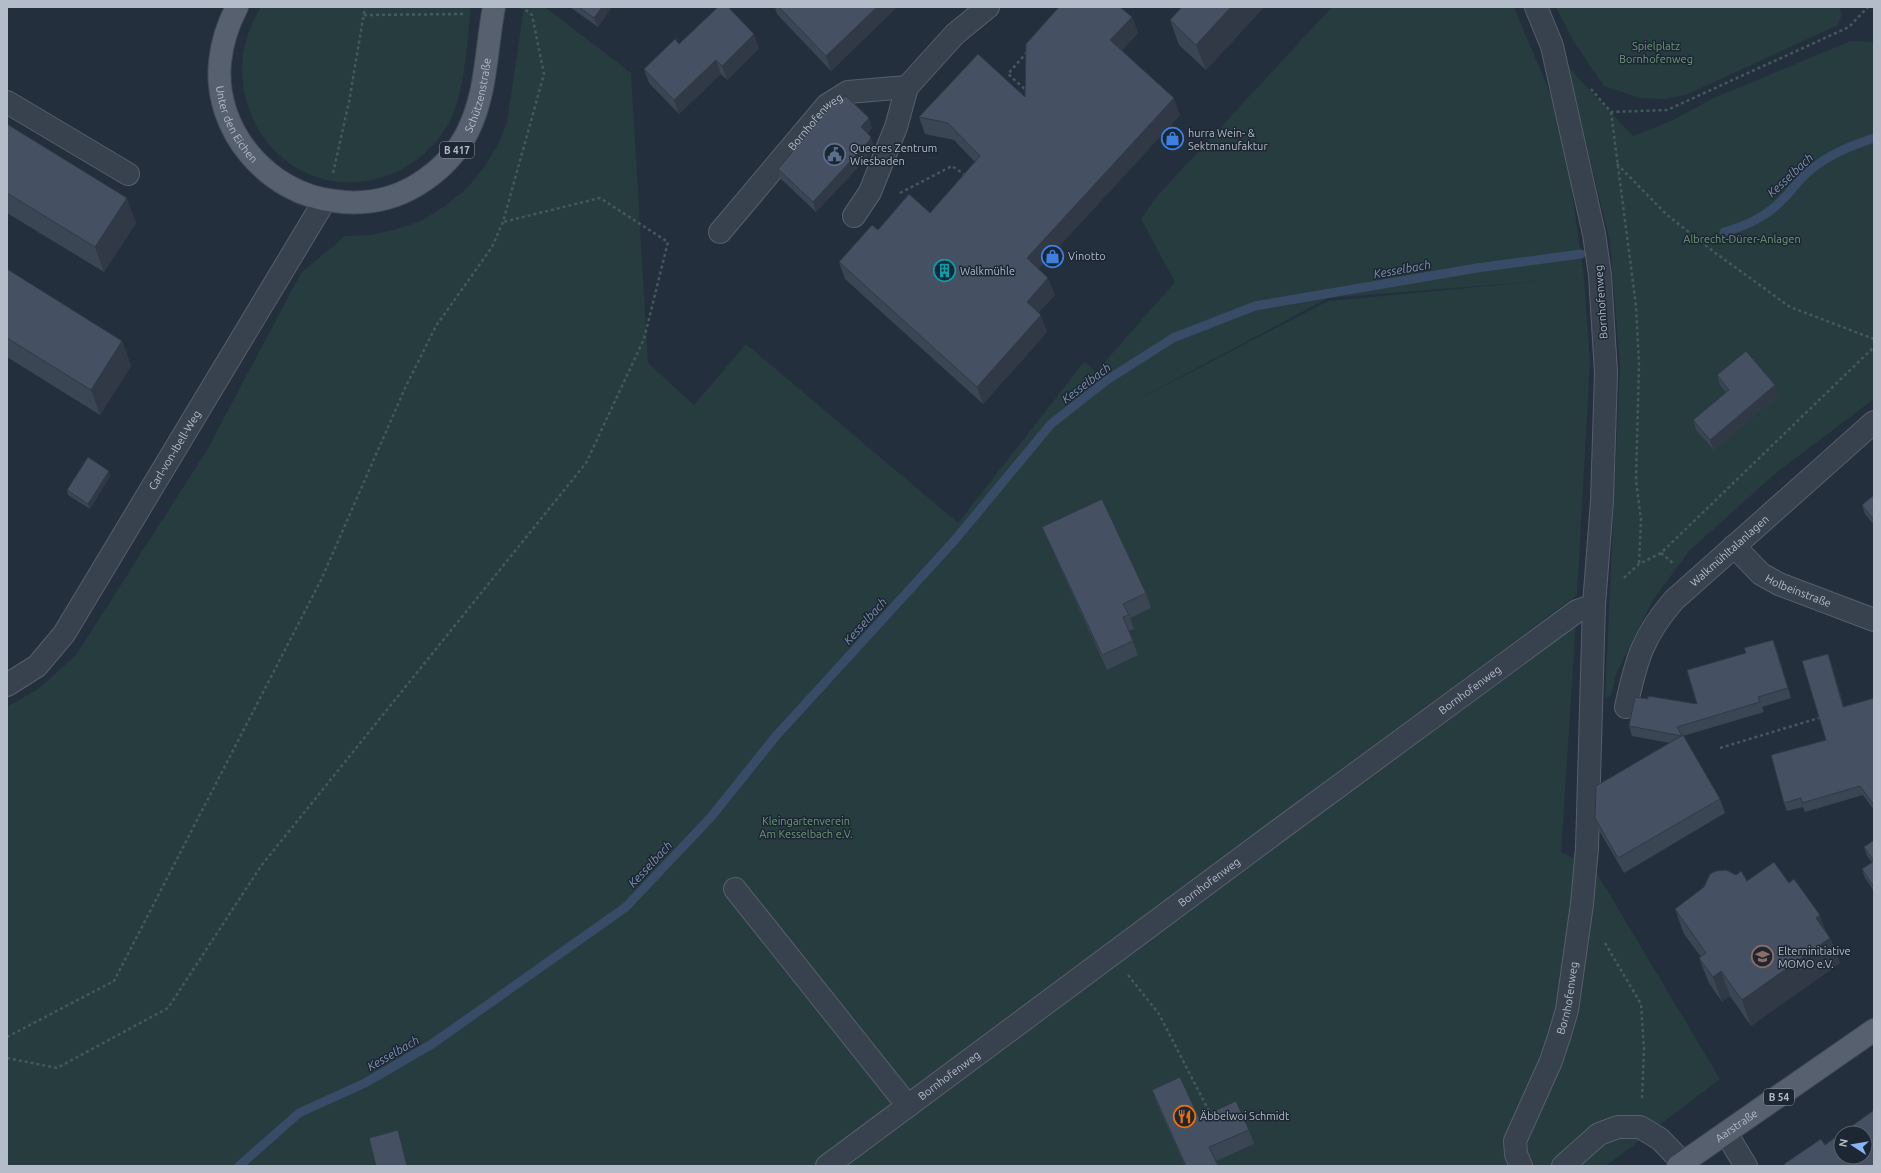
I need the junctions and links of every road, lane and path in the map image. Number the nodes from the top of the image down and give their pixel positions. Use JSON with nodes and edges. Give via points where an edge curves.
{"nodes":[{"id":1,"x":237,"y":7,"type":"edge"},
{"id":2,"x":365,"y":7,"type":"edge"},
{"id":3,"x":470,"y":7,"type":"edge"},
{"id":4,"x":494,"y":7,"type":"edge"},
{"id":5,"x":521,"y":7,"type":"edge"},
{"id":6,"x":988,"y":7,"type":"edge"},
{"id":7,"x":1536,"y":7,"type":"edge"},
{"id":8,"x":1868,"y":7,"type":"edge"},
{"id":9,"x":364,"y":15,"type":"junction"},
{"id":10,"x":1028,"y":52,"type":"edge"},
{"id":11,"x":1586,"y":84,"type":"dead end"},
{"id":12,"x":907,"y":87,"type":"junction"},
{"id":13,"x":1033,"y":97,"type":"edge"},
{"id":14,"x":7,"y":102,"type":"edge"},
{"id":15,"x":1617,"y":163,"type":"dead end"},
{"id":16,"x":974,"y":172,"type":"edge"},
{"id":17,"x":128,"y":174,"type":"dead end"},
{"id":18,"x":870,"y":192,"type":"junction"},
{"id":19,"x":325,"y":200,"type":"junction"},
{"id":20,"x":854,"y":216,"type":"dead end"},
{"id":21,"x":503,"y":222,"type":"junction"},
{"id":22,"x":720,"y":232,"type":"dead end"},
{"id":23,"x":1874,"y":339,"type":"edge"},
{"id":24,"x":1874,"y":347,"type":"edge"},
{"id":25,"x":1874,"y":422,"type":"edge"},
{"id":26,"x":1734,"y":546,"type":"junction"},
{"id":27,"x":1661,"y":553,"type":"junction"},
{"id":28,"x":1670,"y":561,"type":"dead end"},
{"id":29,"x":1594,"y":605,"type":"junction"},
{"id":30,"x":1874,"y":620,"type":"edge"},
{"id":31,"x":7,"y":686,"type":"edge"},
{"id":32,"x":1626,"y":707,"type":"dead end"},
{"id":33,"x":1825,"y":716,"type":"edge"},
{"id":34,"x":1720,"y":748,"type":"dead end"},
{"id":35,"x":735,"y":889,"type":"dead end"},
{"id":36,"x":1112,"y":955,"type":"junction"},
{"id":37,"x":1629,"y":985,"type":"dead end"},
{"id":38,"x":1874,"y":1030,"type":"edge"},
{"id":39,"x":7,"y":1037,"type":"edge"},
{"id":40,"x":7,"y":1058,"type":"edge"},
{"id":41,"x":1642,"y":1096,"type":"dead end"},
{"id":42,"x":908,"y":1106,"type":"junction"},
{"id":43,"x":1212,"y":1115,"type":"edge"},
{"id":44,"x":1726,"y":1133,"type":"junction"},
{"id":45,"x":1680,"y":1164,"type":"edge"},
{"id":46,"x":827,"y":1166,"type":"edge"},
{"id":47,"x":1521,"y":1166,"type":"edge"},
{"id":48,"x":1563,"y":1166,"type":"edge"},
{"id":49,"x":1746,"y":1166,"type":"edge"}],
"edges":[{"from":1,"to":19,"type":"main road","name":"Unter den Eichen","number":"B 417","via":[[229,22],[220,62],[220,83],[231,124],[249,154],[268,174],[304,195]]},
{"from":2,"to":9,"type":"path"},
{"from":3,"to":9,"type":"path","via":[[467,14]]},
{"from":4,"to":19,"type":"main road","name":"Schützenstraße","number":"B 417","via":[[476,112],[457,150],[443,166],[408,190],[388,198],[346,203]]},
{"from":5,"to":21,"type":"path","via":[[532,15],[544,74]]},
{"from":6,"to":12,"type":"street","via":[[956,34]]},
{"from":7,"to":29,"type":"street","name":"Bornhofenweg","via":[[1552,46],[1594,234],[1600,275],[1606,373],[1602,501]]},
{"from":8,"to":11,"type":"path","via":[[1849,27],[1668,110],[1611,112]]},
{"from":9,"to":19,"type":"path","via":[[337,161]]},
{"from":10,"to":13,"type":"path","via":[[1008,74]]},
{"from":12,"to":18,"type":"street","via":[[896,127]]},
{"from":12,"to":22,"type":"street","name":"Bornhofenweg","via":[[848,92],[826,105]]},
{"from":14,"to":17,"type":"street"},
{"from":15,"to":23,"type":"path","via":[[1666,214],[1790,308]]},
{"from":16,"to":18,"type":"path","via":[[968,178],[952,166],[882,203]]},
{"from":18,"to":20,"type":"street"},
{"from":19,"to":31,"type":"street","name":"Carl-von-Ibell-Weg","via":[[64,634],[37,666]]},
{"from":21,"to":39,"type":"path","via":[[492,247],[436,326],[406,386],[321,580],[114,981]]},
{"from":21,"to":40,"type":"path","via":[[600,198],[668,242],[644,339],[586,463],[261,866],[168,1008],[57,1068]]},
{"from":24,"to":27,"type":"path"},
{"from":25,"to":26,"type":"street","name":"Walkmühltalanlagen"},
{"from":26,"to":30,"type":"street","name":"Holbeinstraße","via":[[1761,574],[1779,584]]},
{"from":26,"to":32,"type":"street","name":"Walkmühltalanlagen","via":[[1674,600],[1660,616],[1638,656]]},
{"from":27,"to":28,"type":"path"},
{"from":27,"to":29,"type":"path","via":[[1639,564]]},
{"from":29,"to":36,"type":"street","name":"Bornhofenweg","via":[[1577,611]]},
{"from":29,"to":47,"type":"street","name":"Bornhofenweg","via":[[1582,904],[1566,1010],[1559,1037],[1515,1141],[1516,1154]]},
{"from":33,"to":34,"type":"path"},
{"from":35,"to":42,"type":"street"},
{"from":36,"to":42,"type":"street","name":"Bornhofenweg"},
{"from":36,"to":43,"type":"path","via":[[1160,1014]]},
{"from":37,"to":41,"type":"path","via":[[1640,1004],[1644,1049]]},
{"from":38,"to":44,"type":"main road","name":"Aarstraße","number":"B 54"},
{"from":42,"to":46,"type":"street","name":"Bornhofenweg"},
{"from":44,"to":45,"type":"main road","name":"Aarstraße","number":"B 54"},
{"from":44,"to":49,"type":"street"},
{"from":45,"to":48,"type":"street","via":[[1660,1138],[1640,1127],[1618,1127],[1599,1134]]}]}
